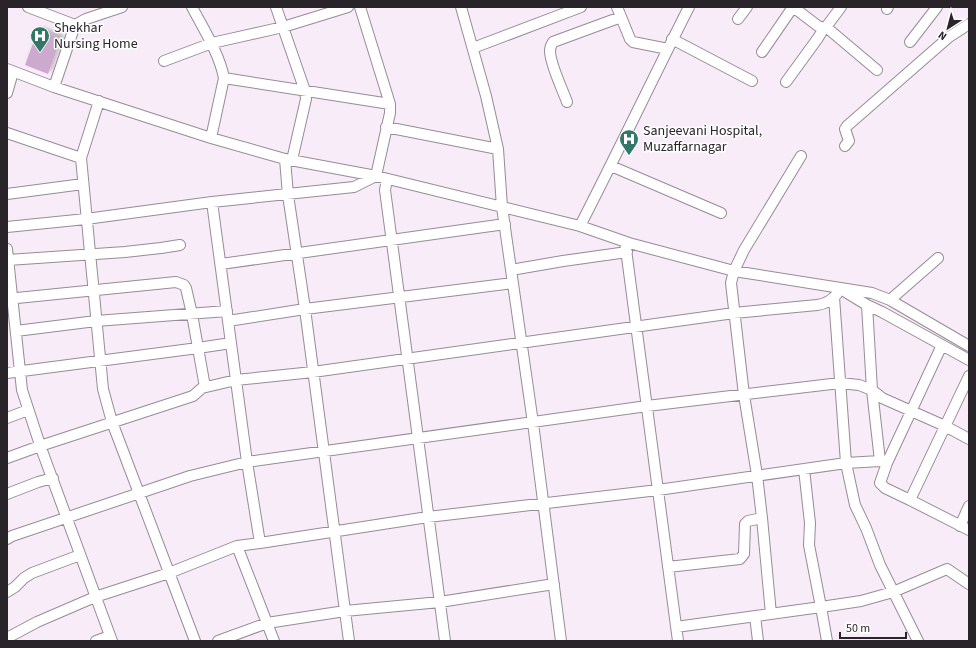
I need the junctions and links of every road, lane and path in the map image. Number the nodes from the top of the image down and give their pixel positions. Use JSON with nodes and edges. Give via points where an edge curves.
{"nodes":[{"id":1,"x":28,"y":7,"type":"edge"},
{"id":2,"x":122,"y":7,"type":"edge"},
{"id":3,"x":192,"y":7,"type":"edge"},
{"id":4,"x":276,"y":7,"type":"edge"},
{"id":5,"x":348,"y":7,"type":"edge"},
{"id":6,"x":360,"y":7,"type":"edge"},
{"id":7,"x":462,"y":7,"type":"edge"},
{"id":8,"x":581,"y":7,"type":"edge"},
{"id":9,"x":689,"y":7,"type":"edge"},
{"id":10,"x":747,"y":7,"type":"edge"},
{"id":11,"x":841,"y":7,"type":"edge"},
{"id":12,"x":937,"y":7,"type":"edge"},
{"id":13,"x":317,"y":11,"type":"edge"},
{"id":14,"x":94,"y":12,"type":"edge"},
{"id":15,"x":619,"y":12,"type":"edge"},
{"id":16,"x":738,"y":19,"type":"dead end"},
{"id":17,"x":969,"y":24,"type":"edge"},
{"id":18,"x":75,"y":25,"type":"junction"},
{"id":19,"x":283,"y":27,"type":"junction"},
{"id":20,"x":825,"y":27,"type":"junction"},
{"id":21,"x":672,"y":39,"type":"junction"},
{"id":22,"x":910,"y":42,"type":"dead end"},
{"id":23,"x":212,"y":43,"type":"junction"},
{"id":24,"x":473,"y":48,"type":"junction"},
{"id":25,"x":668,"y":49,"type":"junction"},
{"id":26,"x":762,"y":52,"type":"dead end"},
{"id":27,"x":164,"y":61,"type":"dead end"},
{"id":28,"x":10,"y":70,"type":"edge"},
{"id":29,"x":877,"y":70,"type":"dead end"},
{"id":30,"x":224,"y":78,"type":"junction"},
{"id":31,"x":752,"y":81,"type":"dead end"},
{"id":32,"x":786,"y":82,"type":"dead end"},
{"id":33,"x":54,"y":87,"type":"junction"},
{"id":34,"x":306,"y":91,"type":"junction"},
{"id":35,"x":7,"y":93,"type":"edge"},
{"id":36,"x":99,"y":101,"type":"junction"},
{"id":37,"x":567,"y":102,"type":"dead end"},
{"id":38,"x":390,"y":104,"type":"junction"},
{"id":39,"x":386,"y":127,"type":"junction"},
{"id":40,"x":7,"y":133,"type":"edge"},
{"id":41,"x":211,"y":138,"type":"junction"},
{"id":42,"x":845,"y":146,"type":"dead end"},
{"id":43,"x":498,"y":149,"type":"junction"},
{"id":44,"x":801,"y":156,"type":"dead end"},
{"id":45,"x":80,"y":158,"type":"junction"},
{"id":46,"x":289,"y":160,"type":"junction"},
{"id":47,"x":611,"y":166,"type":"junction"},
{"id":48,"x":376,"y":176,"type":"junction"},
{"id":49,"x":387,"y":179,"type":"junction"},
{"id":50,"x":83,"y":184,"type":"junction"},
{"id":51,"x":7,"y":194,"type":"edge"},
{"id":52,"x":288,"y":195,"type":"junction"},
{"id":53,"x":212,"y":202,"type":"junction"},
{"id":54,"x":502,"y":207,"type":"junction"},
{"id":55,"x":721,"y":213,"type":"dead end"},
{"id":56,"x":86,"y":219,"type":"junction"},
{"id":57,"x":505,"y":224,"type":"junction"},
{"id":58,"x":580,"y":226,"type":"junction"},
{"id":59,"x":7,"y":227,"type":"edge"},
{"id":60,"x":392,"y":241,"type":"junction"},
{"id":61,"x":180,"y":245,"type":"dead end"},
{"id":62,"x":626,"y":247,"type":"junction"},
{"id":63,"x":7,"y":248,"type":"edge"},
{"id":64,"x":297,"y":252,"type":"junction"},
{"id":65,"x":90,"y":254,"type":"junction"},
{"id":66,"x":938,"y":258,"type":"dead end"},
{"id":67,"x":8,"y":260,"type":"junction"},
{"id":68,"x":221,"y":264,"type":"junction"},
{"id":69,"x":511,"y":270,"type":"junction"},
{"id":70,"x":734,"y":271,"type":"junction"},
{"id":71,"x":513,"y":283,"type":"junction"},
{"id":72,"x":93,"y":290,"type":"junction"},
{"id":73,"x":837,"y":293,"type":"junction"},
{"id":74,"x":399,"y":297,"type":"junction"},
{"id":75,"x":10,"y":299,"type":"edge"},
{"id":76,"x":886,"y":302,"type":"junction"},
{"id":77,"x":867,"y":305,"type":"junction"},
{"id":78,"x":305,"y":309,"type":"junction"},
{"id":79,"x":734,"y":313,"type":"junction"},
{"id":80,"x":192,"y":314,"type":"junction"},
{"id":81,"x":228,"y":316,"type":"junction"},
{"id":82,"x":96,"y":321,"type":"junction"},
{"id":83,"x":637,"y":326,"type":"junction"},
{"id":84,"x":16,"y":331,"type":"junction"},
{"id":85,"x":231,"y":343,"type":"junction"},
{"id":86,"x":522,"y":344,"type":"junction"},
{"id":87,"x":942,"y":345,"type":"junction"},
{"id":88,"x":969,"y":346,"type":"edge"},
{"id":89,"x":198,"y":348,"type":"junction"},
{"id":90,"x":969,"y":350,"type":"edge"},
{"id":91,"x":407,"y":359,"type":"junction"},
{"id":92,"x":969,"y":360,"type":"edge"},
{"id":93,"x":100,"y":361,"type":"junction"},
{"id":94,"x":20,"y":371,"type":"junction"},
{"id":95,"x":313,"y":372,"type":"junction"},
{"id":96,"x":7,"y":373,"type":"edge"},
{"id":97,"x":969,"y":376,"type":"edge"},
{"id":98,"x":236,"y":380,"type":"junction"},
{"id":99,"x":840,"y":383,"type":"junction"},
{"id":100,"x":205,"y":387,"type":"junction"},
{"id":101,"x":872,"y":390,"type":"junction"},
{"id":102,"x":744,"y":395,"type":"junction"},
{"id":103,"x":647,"y":406,"type":"junction"},
{"id":104,"x":28,"y":410,"type":"junction"},
{"id":105,"x":910,"y":411,"type":"junction"},
{"id":106,"x":7,"y":418,"type":"edge"},
{"id":107,"x":112,"y":422,"type":"junction"},
{"id":108,"x":533,"y":423,"type":"junction"},
{"id":109,"x":945,"y":426,"type":"junction"},
{"id":110,"x":418,"y":438,"type":"junction"},
{"id":111,"x":969,"y":439,"type":"edge"},
{"id":112,"x":40,"y":446,"type":"junction"},
{"id":113,"x":324,"y":452,"type":"junction"},
{"id":114,"x":7,"y":458,"type":"edge"},
{"id":115,"x":247,"y":462,"type":"junction"},
{"id":116,"x":883,"y":462,"type":"junction"},
{"id":117,"x":846,"y":463,"type":"junction"},
{"id":118,"x":804,"y":469,"type":"junction"},
{"id":119,"x":757,"y":475,"type":"junction"},
{"id":120,"x":53,"y":478,"type":"junction"},
{"id":121,"x":658,"y":490,"type":"junction"},
{"id":122,"x":7,"y":494,"type":"edge"},
{"id":123,"x":139,"y":494,"type":"junction"},
{"id":124,"x":910,"y":500,"type":"junction"},
{"id":125,"x":543,"y":502,"type":"junction"},
{"id":126,"x":969,"y":506,"type":"edge"},
{"id":127,"x":68,"y":517,"type":"junction"},
{"id":128,"x":428,"y":517,"type":"junction"},
{"id":129,"x":762,"y":518,"type":"junction"},
{"id":130,"x":965,"y":528,"type":"edge"},
{"id":131,"x":335,"y":532,"type":"junction"},
{"id":132,"x":7,"y":539,"type":"edge"},
{"id":133,"x":260,"y":543,"type":"junction"},
{"id":134,"x":237,"y":546,"type":"junction"},
{"id":135,"x":80,"y":555,"type":"junction"},
{"id":136,"x":668,"y":566,"type":"junction"},
{"id":137,"x":169,"y":574,"type":"junction"},
{"id":138,"x":554,"y":584,"type":"junction"},
{"id":139,"x":969,"y":584,"type":"edge"},
{"id":140,"x":7,"y":592,"type":"edge"},
{"id":141,"x":893,"y":592,"type":"junction"},
{"id":142,"x":95,"y":597,"type":"junction"},
{"id":143,"x":440,"y":602,"type":"junction"},
{"id":144,"x":821,"y":607,"type":"junction"},
{"id":145,"x":345,"y":611,"type":"junction"},
{"id":146,"x":771,"y":614,"type":"junction"},
{"id":147,"x":755,"y":616,"type":"junction"},
{"id":148,"x":267,"y":623,"type":"junction"},
{"id":149,"x":676,"y":627,"type":"junction"},
{"id":150,"x":7,"y":638,"type":"edge"},
{"id":151,"x":111,"y":638,"type":"edge"},
{"id":152,"x":96,"y":641,"type":"edge"},
{"id":153,"x":195,"y":641,"type":"edge"},
{"id":154,"x":218,"y":641,"type":"edge"},
{"id":155,"x":274,"y":641,"type":"edge"},
{"id":156,"x":349,"y":641,"type":"edge"},
{"id":157,"x":445,"y":641,"type":"edge"},
{"id":158,"x":561,"y":641,"type":"edge"},
{"id":159,"x":678,"y":641,"type":"edge"},
{"id":160,"x":758,"y":641,"type":"edge"},
{"id":161,"x":826,"y":641,"type":"edge"},
{"id":162,"x":918,"y":641,"type":"edge"}],
"edges":[{"from":1,"to":18,"type":"street"},
{"from":2,"to":14,"type":"street"},
{"from":3,"to":23,"type":"street"},
{"from":4,"to":19,"type":"street"},
{"from":5,"to":13,"type":"street"},
{"from":6,"to":38,"type":"street"},
{"from":7,"to":24,"type":"street"},
{"from":8,"to":24,"type":"street"},
{"from":9,"to":21,"type":"street"},
{"from":10,"to":16,"type":"street"},
{"from":11,"to":20,"type":"street"},
{"from":12,"to":22,"type":"street"},
{"from":13,"to":19,"type":"street"},
{"from":14,"to":18,"type":"street"},
{"from":15,"to":25,"type":"street","via":[[633,42]]},
{"from":15,"to":37,"type":"street","via":[[551,45],[553,63]]},
{"from":17,"to":42,"type":"street","via":[[949,37],[847,126],[845,129],[849,141]]},
{"from":18,"to":33,"type":"street"},
{"from":19,"to":23,"type":"street"},
{"from":19,"to":34,"type":"street"},
{"from":20,"to":26,"type":"street","via":[[818,26],[793,7]]},
{"from":20,"to":29,"type":"street"},
{"from":20,"to":32,"type":"street"},
{"from":21,"to":25,"type":"street"},
{"from":21,"to":31,"type":"street"},
{"from":23,"to":27,"type":"street"},
{"from":23,"to":30,"type":"street"},
{"from":24,"to":43,"type":"street"},
{"from":25,"to":47,"type":"street"},
{"from":28,"to":33,"type":"street"},
{"from":28,"to":35,"type":"street"},
{"from":30,"to":34,"type":"street"},
{"from":30,"to":41,"type":"street"},
{"from":33,"to":36,"type":"street"},
{"from":34,"to":38,"type":"street"},
{"from":34,"to":46,"type":"street"},
{"from":36,"to":41,"type":"street"},
{"from":36,"to":45,"type":"street"},
{"from":38,"to":39,"type":"street"},
{"from":39,"to":43,"type":"street"},
{"from":39,"to":48,"type":"street"},
{"from":40,"to":45,"type":"street"},
{"from":41,"to":46,"type":"street"},
{"from":43,"to":54,"type":"street"},
{"from":44,"to":70,"type":"street"},
{"from":45,"to":50,"type":"street"},
{"from":46,"to":48,"type":"street"},
{"from":46,"to":52,"type":"street"},
{"from":47,"to":55,"type":"street"},
{"from":47,"to":58,"type":"street"},
{"from":48,"to":49,"type":"street"},
{"from":48,"to":52,"type":"street","via":[[354,187]]},
{"from":49,"to":54,"type":"street"},
{"from":49,"to":60,"type":"street","via":[[385,190]]},
{"from":50,"to":51,"type":"street"},
{"from":50,"to":56,"type":"street"},
{"from":52,"to":53,"type":"street"},
{"from":52,"to":64,"type":"street"},
{"from":53,"to":56,"type":"street"},
{"from":53,"to":68,"type":"street"},
{"from":54,"to":57,"type":"street"},
{"from":54,"to":58,"type":"street"},
{"from":56,"to":59,"type":"street"},
{"from":56,"to":65,"type":"street"},
{"from":57,"to":60,"type":"street"},
{"from":57,"to":69,"type":"street"},
{"from":58,"to":62,"type":"street"},
{"from":60,"to":64,"type":"street"},
{"from":60,"to":74,"type":"street"},
{"from":61,"to":65,"type":"street"},
{"from":62,"to":69,"type":"street"},
{"from":62,"to":70,"type":"street"},
{"from":62,"to":83,"type":"street"},
{"from":63,"to":67,"type":"street"},
{"from":64,"to":68,"type":"street"},
{"from":64,"to":78,"type":"street"},
{"from":65,"to":67,"type":"street"},
{"from":65,"to":72,"type":"street"},
{"from":66,"to":76,"type":"street"},
{"from":67,"to":75,"type":"street"},
{"from":68,"to":81,"type":"street"},
{"from":69,"to":71,"type":"street"},
{"from":70,"to":73,"type":"street"},
{"from":70,"to":79,"type":"street","via":[[731,283]]},
{"from":71,"to":74,"type":"street"},
{"from":71,"to":86,"type":"street"},
{"from":72,"to":75,"type":"street"},
{"from":72,"to":80,"type":"street","via":[[176,282],[186,288]]},
{"from":72,"to":82,"type":"street"},
{"from":73,"to":76,"type":"street","via":[[872,293]]},
{"from":73,"to":77,"type":"street"},
{"from":73,"to":79,"type":"street","via":[[818,305]]},
{"from":73,"to":99,"type":"street"},
{"from":74,"to":78,"type":"street"},
{"from":74,"to":91,"type":"street"},
{"from":75,"to":84,"type":"street"},
{"from":76,"to":88,"type":"street"},
{"from":76,"to":90,"type":"street"},
{"from":77,"to":87,"type":"street"},
{"from":77,"to":101,"type":"street"},
{"from":78,"to":81,"type":"street"},
{"from":78,"to":95,"type":"street"},
{"from":79,"to":83,"type":"street"},
{"from":79,"to":102,"type":"street"},
{"from":80,"to":81,"type":"street"},
{"from":80,"to":82,"type":"street"},
{"from":80,"to":89,"type":"street"},
{"from":81,"to":85,"type":"street"},
{"from":82,"to":84,"type":"street"},
{"from":82,"to":93,"type":"street"},
{"from":83,"to":86,"type":"street"},
{"from":83,"to":103,"type":"street"},
{"from":84,"to":94,"type":"street"},
{"from":85,"to":89,"type":"street"},
{"from":85,"to":98,"type":"street"},
{"from":86,"to":91,"type":"street"},
{"from":86,"to":108,"type":"street"},
{"from":87,"to":92,"type":"street"},
{"from":87,"to":105,"type":"street"},
{"from":89,"to":93,"type":"street"},
{"from":89,"to":100,"type":"street"},
{"from":91,"to":95,"type":"street"},
{"from":91,"to":110,"type":"street"},
{"from":93,"to":94,"type":"street"},
{"from":93,"to":107,"type":"street","via":[[102,389]]},
{"from":94,"to":96,"type":"street"},
{"from":94,"to":104,"type":"street"},
{"from":95,"to":98,"type":"street"},
{"from":95,"to":113,"type":"street"},
{"from":97,"to":109,"type":"street"},
{"from":98,"to":100,"type":"street"},
{"from":98,"to":115,"type":"street"},
{"from":99,"to":101,"type":"street","via":[[859,385]]},
{"from":99,"to":102,"type":"street"},
{"from":99,"to":117,"type":"street"},
{"from":100,"to":107,"type":"street","via":[[193,396]]},
{"from":101,"to":105,"type":"street","via":[[882,398]]},
{"from":101,"to":116,"type":"street"},
{"from":102,"to":103,"type":"street"},
{"from":102,"to":119,"type":"street"},
{"from":103,"to":108,"type":"street"},
{"from":103,"to":121,"type":"street"},
{"from":104,"to":106,"type":"street"},
{"from":104,"to":112,"type":"street"},
{"from":105,"to":109,"type":"street"},
{"from":105,"to":116,"type":"street"},
{"from":107,"to":112,"type":"street"},
{"from":107,"to":123,"type":"street"},
{"from":108,"to":110,"type":"street"},
{"from":108,"to":125,"type":"street"},
{"from":109,"to":111,"type":"street"},
{"from":109,"to":124,"type":"street"},
{"from":110,"to":113,"type":"street"},
{"from":110,"to":128,"type":"street"},
{"from":112,"to":114,"type":"street"},
{"from":112,"to":120,"type":"street"},
{"from":113,"to":115,"type":"street"},
{"from":113,"to":131,"type":"street"},
{"from":115,"to":123,"type":"street","via":[[197,474]]},
{"from":115,"to":133,"type":"street"},
{"from":116,"to":117,"type":"street"},
{"from":116,"to":124,"type":"street","via":[[880,484]]},
{"from":117,"to":118,"type":"street"},
{"from":117,"to":141,"type":"street","via":[[854,505]]},
{"from":118,"to":119,"type":"street"},
{"from":118,"to":144,"type":"street","via":[[810,524],[809,545]]},
{"from":119,"to":121,"type":"street"},
{"from":119,"to":129,"type":"street"},
{"from":120,"to":122,"type":"street"},
{"from":120,"to":127,"type":"street"},
{"from":121,"to":125,"type":"street"},
{"from":121,"to":136,"type":"street"},
{"from":123,"to":127,"type":"street"},
{"from":123,"to":137,"type":"street"},
{"from":124,"to":130,"type":"street"},
{"from":125,"to":128,"type":"street"},
{"from":125,"to":138,"type":"street"},
{"from":126,"to":130,"type":"street"},
{"from":127,"to":132,"type":"street"},
{"from":127,"to":135,"type":"street"},
{"from":128,"to":131,"type":"street"},
{"from":128,"to":143,"type":"street"},
{"from":129,"to":136,"type":"street","via":[[745,524],[745,550],[740,559]]},
{"from":129,"to":146,"type":"street"},
{"from":131,"to":133,"type":"street"},
{"from":131,"to":145,"type":"street"},
{"from":133,"to":134,"type":"street"},
{"from":134,"to":137,"type":"street"},
{"from":134,"to":148,"type":"street"},
{"from":135,"to":140,"type":"street","via":[[32,573]]},
{"from":135,"to":142,"type":"street"},
{"from":136,"to":149,"type":"street"},
{"from":137,"to":142,"type":"street"},
{"from":137,"to":153,"type":"street"},
{"from":138,"to":143,"type":"street"},
{"from":138,"to":158,"type":"street"},
{"from":139,"to":141,"type":"street","via":[[947,569]]},
{"from":141,"to":144,"type":"street","via":[[861,601]]},
{"from":141,"to":162,"type":"street"},
{"from":142,"to":150,"type":"street"},
{"from":142,"to":151,"type":"street"},
{"from":143,"to":145,"type":"street"},
{"from":143,"to":157,"type":"street"},
{"from":144,"to":146,"type":"street"},
{"from":144,"to":161,"type":"street"},
{"from":145,"to":148,"type":"street"},
{"from":145,"to":156,"type":"street"},
{"from":146,"to":147,"type":"street"},
{"from":147,"to":149,"type":"street"},
{"from":147,"to":160,"type":"street"},
{"from":148,"to":154,"type":"street"},
{"from":148,"to":155,"type":"street"},
{"from":149,"to":159,"type":"street"},
{"from":151,"to":152,"type":"street"}]}
